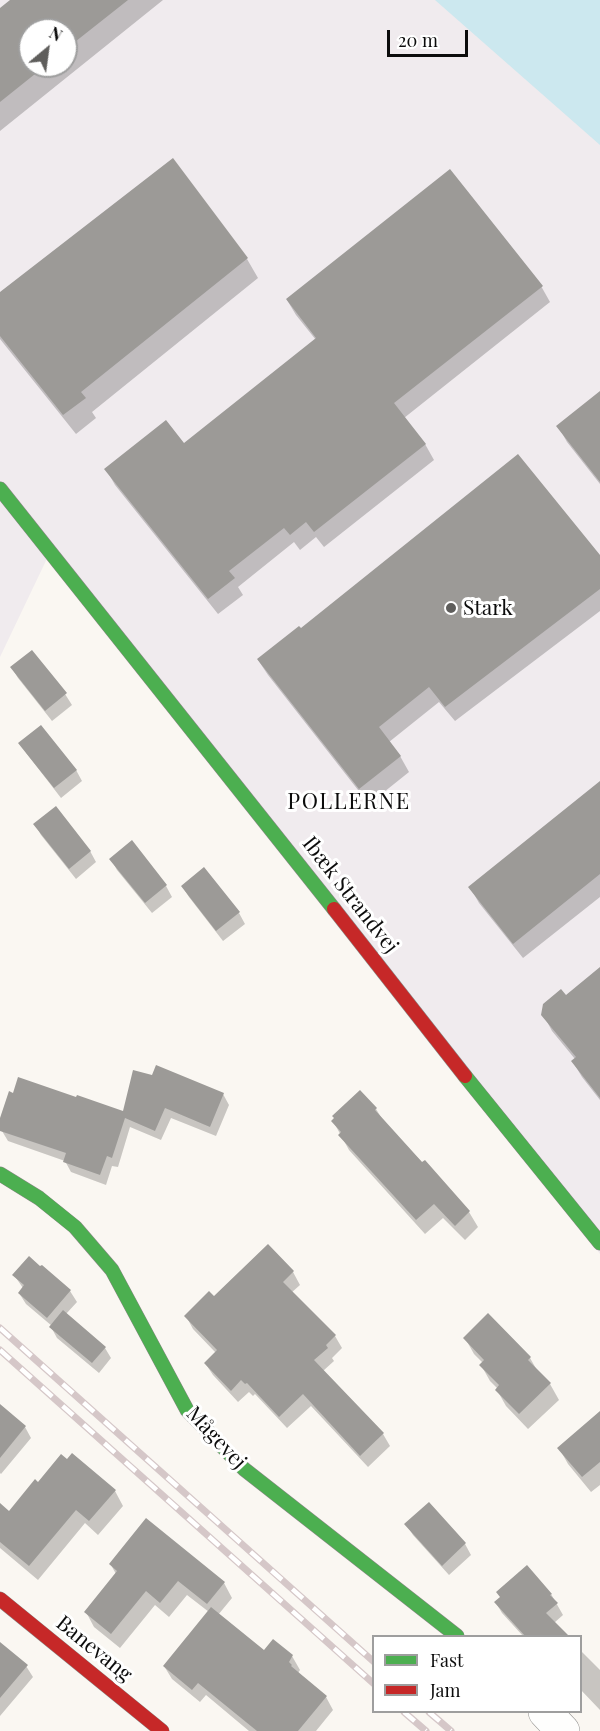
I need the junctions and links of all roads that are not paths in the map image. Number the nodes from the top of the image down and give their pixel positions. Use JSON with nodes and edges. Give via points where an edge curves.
{"nodes":[{"id":1,"x":0,"y":489,"type":"edge"},
{"id":2,"x":0,"y":1174,"type":"edge"},
{"id":3,"x":600,"y":1244,"type":"edge"},
{"id":4,"x":0,"y":1599,"type":"edge"},
{"id":5,"x":456,"y":1635,"type":"edge"},
{"id":6,"x":546,"y":1713,"type":"edge"},
{"id":7,"x":162,"y":1731,"type":"edge"},
{"id":8,"x":563,"y":1731,"type":"edge"}],
"edges":[{"from":1,"to":3,"type":"street","name":"Ibæk Strandvej"},
{"from":2,"to":5,"type":"street","name":"Mågevej","via":[[75,1227],[112,1270],[187,1410],[244,1469]]},
{"from":4,"to":7,"type":"street","name":"Banevang"},
{"from":6,"to":8,"type":"street"}]}
